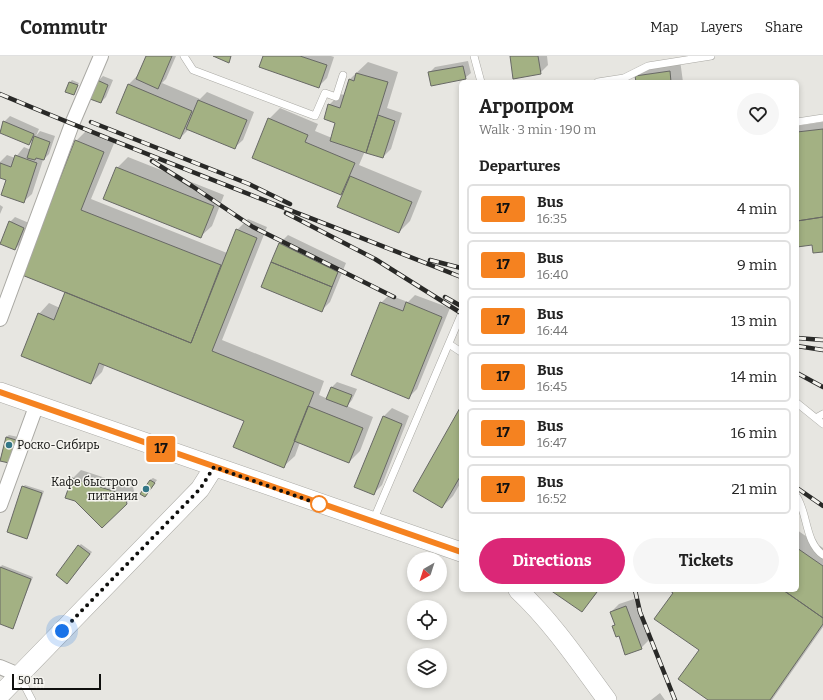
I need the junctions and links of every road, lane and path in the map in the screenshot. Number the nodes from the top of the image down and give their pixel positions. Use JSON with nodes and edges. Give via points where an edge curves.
{"nodes":[{"id":1,"x":101,"y":56,"type":"edge"},
{"id":2,"x":184,"y":56,"type":"edge"},
{"id":3,"x":474,"y":56,"type":"edge"},
{"id":4,"x":711,"y":56,"type":"edge"},
{"id":5,"x":344,"y":75,"type":"dead end"},
{"id":6,"x":480,"y":80,"type":"edge"},
{"id":7,"x":611,"y":80,"type":"edge"},
{"id":8,"x":823,"y":118,"type":"edge"},
{"id":9,"x":799,"y":122,"type":"edge"},
{"id":10,"x":0,"y":319,"type":"edge"},
{"id":11,"x":459,"y":320,"type":"edge"},
{"id":12,"x":449,"y":344,"type":"junction"},
{"id":13,"x":459,"y":351,"type":"edge"},
{"id":14,"x":0,"y":392,"type":"edge"},
{"id":15,"x":37,"y":404,"type":"junction"},
{"id":16,"x":799,"y":405,"type":"edge"},
{"id":17,"x":823,"y":414,"type":"edge"},
{"id":18,"x":816,"y":418,"type":"junction"},
{"id":19,"x":823,"y":424,"type":"edge"},
{"id":20,"x":214,"y":467,"type":"junction"},
{"id":21,"x":799,"y":501,"type":"edge"},
{"id":22,"x":0,"y":505,"type":"edge"},
{"id":23,"x":372,"y":523,"type":"junction"},
{"id":24,"x":459,"y":551,"type":"edge"},
{"id":25,"x":823,"y":554,"type":"edge"},
{"id":26,"x":520,"y":592,"type":"edge"},
{"id":27,"x":0,"y":667,"type":"edge"},
{"id":28,"x":19,"y":675,"type":"junction"},
{"id":29,"x":2,"y":696,"type":"edge"},
{"id":30,"x":32,"y":700,"type":"edge"},
{"id":31,"x":607,"y":700,"type":"edge"}],
"edges":[{"from":1,"to":10,"type":"street","via":[[72,124]]},
{"from":2,"to":5,"type":"lane","via":[[193,70],[315,116],[324,93],[336,97]]},
{"from":3,"to":6,"type":"lane"},
{"from":4,"to":7,"type":"lane","via":[[648,66],[624,78]]},
{"from":8,"to":9,"type":"lane"},
{"from":11,"to":12,"type":"lane"},
{"from":12,"to":13,"type":"lane"},
{"from":12,"to":23,"type":"lane"},
{"from":14,"to":15,"type":"main road"},
{"from":15,"to":20,"type":"main road"},
{"from":15,"to":22,"type":"street"},
{"from":16,"to":18,"type":"lane"},
{"from":17,"to":18,"type":"lane"},
{"from":18,"to":19,"type":"lane"},
{"from":20,"to":23,"type":"main road"},
{"from":20,"to":28,"type":"main road","via":[[200,489]]},
{"from":21,"to":25,"type":"lane","via":[[812,544]]},
{"from":23,"to":24,"type":"main road"},
{"from":26,"to":31,"type":"main road","via":[[558,632]]},
{"from":27,"to":28,"type":"street"},
{"from":28,"to":29,"type":"main road"},
{"from":28,"to":30,"type":"lane"}]}
